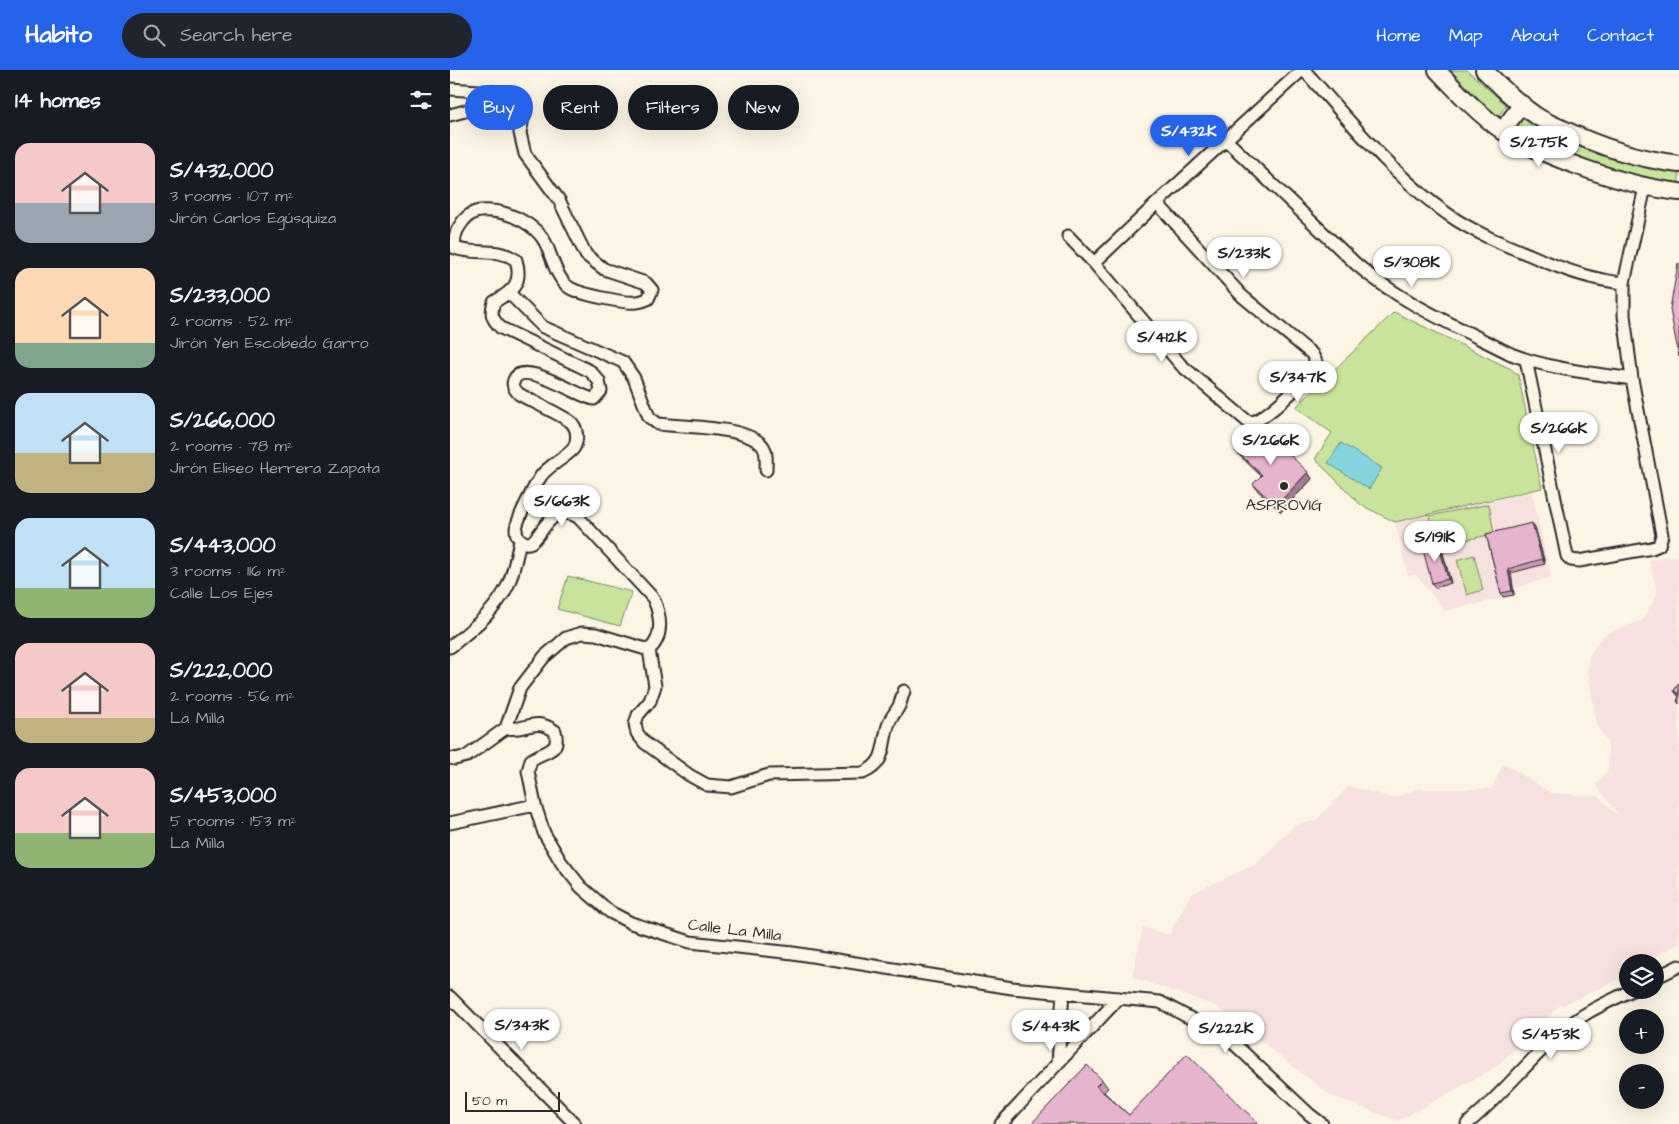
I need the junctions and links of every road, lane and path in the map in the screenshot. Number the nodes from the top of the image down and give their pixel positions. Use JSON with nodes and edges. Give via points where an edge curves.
{"nodes":[{"id":1,"x":1303,"y":70,"type":"edge"},
{"id":2,"x":1436,"y":70,"type":"edge"},
{"id":3,"x":1484,"y":70,"type":"edge"},
{"id":4,"x":450,"y":89,"type":"edge"},
{"id":5,"x":465,"y":90,"type":"edge"},
{"id":6,"x":1522,"y":104,"type":"junction"},
{"id":7,"x":465,"y":111,"type":"edge"},
{"id":8,"x":450,"y":115,"type":"edge"},
{"id":9,"x":521,"y":130,"type":"edge"},
{"id":10,"x":1502,"y":131,"type":"junction"},
{"id":11,"x":1226,"y":140,"type":"junction"},
{"id":12,"x":1679,"y":164,"type":"edge"},
{"id":13,"x":1645,"y":187,"type":"junction"},
{"id":14,"x":1679,"y":192,"type":"edge"},
{"id":15,"x":1157,"y":203,"type":"junction"},
{"id":16,"x":1068,"y":236,"type":"dead end"},
{"id":17,"x":1094,"y":264,"type":"junction"},
{"id":18,"x":1624,"y":283,"type":"junction"},
{"id":19,"x":509,"y":293,"type":"junction"},
{"id":20,"x":1526,"y":360,"type":"junction"},
{"id":21,"x":1632,"y":379,"type":"junction"},
{"id":22,"x":766,"y":470,"type":"dead end"},
{"id":23,"x":520,"y":540,"type":"junction"},
{"id":24,"x":450,"y":647,"type":"edge"},
{"id":25,"x":648,"y":650,"type":"junction"},
{"id":26,"x":904,"y":691,"type":"dead end"},
{"id":27,"x":506,"y":728,"type":"junction"},
{"id":28,"x":450,"y":758,"type":"edge"},
{"id":29,"x":535,"y":805,"type":"junction"},
{"id":30,"x":450,"y":823,"type":"edge"},
{"id":31,"x":1679,"y":966,"type":"edge"},
{"id":32,"x":1664,"y":974,"type":"edge"},
{"id":33,"x":1063,"y":993,"type":"junction"},
{"id":34,"x":450,"y":997,"type":"edge"},
{"id":35,"x":1619,"y":997,"type":"edge"},
{"id":36,"x":1120,"y":998,"type":"junction"},
{"id":37,"x":1058,"y":1063,"type":"junction"},
{"id":38,"x":575,"y":1124,"type":"edge"},
{"id":39,"x":1001,"y":1124,"type":"edge"},
{"id":40,"x":1322,"y":1124,"type":"edge"},
{"id":41,"x":1467,"y":1124,"type":"edge"}],
"edges":[{"from":1,"to":11,"type":"street"},
{"from":1,"to":18,"type":"street","via":[[1362,136],[1414,187],[1449,215],[1546,262],[1604,281]]},
{"from":2,"to":10,"type":"main road"},
{"from":3,"to":6,"type":"main road","via":[[1507,94]]},
{"from":4,"to":5,"type":"street"},
{"from":6,"to":10,"type":"main road"},
{"from":6,"to":12,"type":"main road","via":[[1537,117],[1599,145]]},
{"from":7,"to":8,"type":"street"},
{"from":9,"to":19,"type":"street","via":[[525,154],[559,200],[586,255],[604,270],[646,283],[652,290],[648,299],[626,302],[571,288],[562,280],[544,240],[516,216],[480,210],[468,215],[454,238],[455,248],[506,254],[516,260],[519,270],[516,284]]},
{"from":10,"to":13,"type":"main road","via":[[1557,158]]},
{"from":11,"to":15,"type":"street"},
{"from":11,"to":20,"type":"street","via":[[1377,282]]},
{"from":13,"to":14,"type":"main road"},
{"from":13,"to":18,"type":"street"},
{"from":15,"to":17,"type":"street"},
{"from":15,"to":17,"type":"street","via":[[1242,296],[1312,354],[1316,362],[1296,388],[1254,422],[1248,422],[1181,365]]},
{"from":16,"to":17,"type":"street"},
{"from":18,"to":21,"type":"street","via":[[1624,315]]},
{"from":19,"to":22,"type":"street","via":[[543,327],[623,362],[630,370],[653,421],[725,431],[753,439],[762,444],[766,453]]},
{"from":19,"to":23,"type":"street","via":[[494,302],[491,311],[494,321],[501,328],[590,371],[599,381],[600,391],[594,399],[587,398],[534,374],[514,378],[515,390],[519,394],[572,422],[576,432],[576,445],[541,476],[530,497],[516,528]]},
{"from":20,"to":21,"type":"street"},
{"from":20,"to":21,"type":"street","via":[[1567,556],[1571,560],[1659,545],[1662,535]]},
{"from":23,"to":24,"type":"street","via":[[508,585],[499,600],[484,619]]},
{"from":23,"to":25,"type":"street","via":[[536,539],[548,522],[560,513],[578,517],[654,598],[660,632],[656,644]]},
{"from":25,"to":26,"type":"street","via":[[655,686],[650,701],[638,715],[637,733],[645,743],[707,785],[731,786],[769,775],[863,773],[872,769],[883,750],[888,723]]},
{"from":25,"to":27,"type":"street","via":[[596,634],[582,633],[566,638],[544,657],[520,688]]},
{"from":27,"to":28,"type":"street","via":[[467,756]]},
{"from":27,"to":29,"type":"street","name":"Calle La Milla","via":[[539,724],[555,731],[556,746],[531,760],[528,771]]},
{"from":29,"to":30,"type":"street"},
{"from":29,"to":33,"type":"street","name":"Calle La Milla","via":[[544,833],[581,887],[610,912],[631,923],[690,942],[793,953],[1012,988]]},
{"from":31,"to":32,"type":"street"},
{"from":33,"to":36,"type":"street","name":"Calle La Milla"},
{"from":33,"to":37,"type":"street"},
{"from":34,"to":38,"type":"street"},
{"from":35,"to":41,"type":"street","via":[[1575,1021],[1552,1040]]},
{"from":36,"to":37,"type":"street"},
{"from":36,"to":40,"type":"street","name":"Calle La Milla","via":[[1160,1002],[1229,1039]]},
{"from":37,"to":39,"type":"street"}]}
